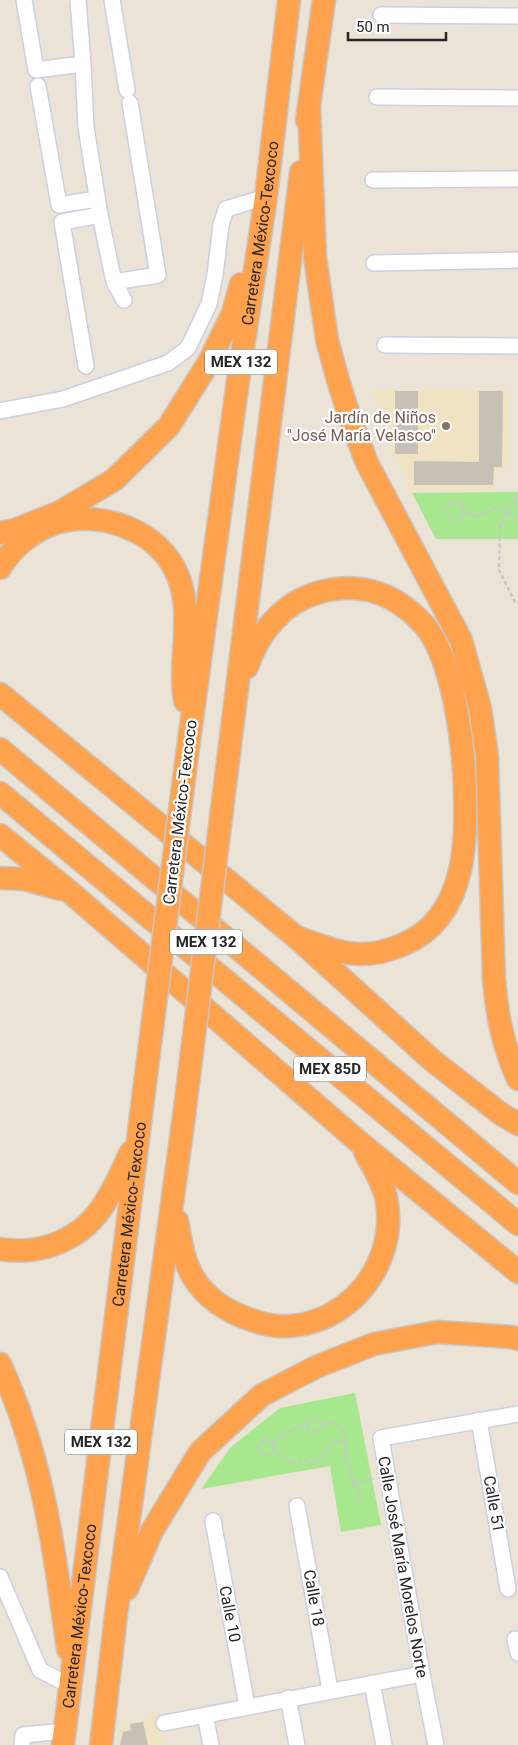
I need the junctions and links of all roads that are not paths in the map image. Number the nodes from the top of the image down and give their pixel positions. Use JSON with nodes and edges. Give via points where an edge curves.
{"nodes":[{"id":1,"x":24,"y":0,"type":"edge"},
{"id":2,"x":78,"y":0,"type":"edge"},
{"id":3,"x":112,"y":0,"type":"edge"},
{"id":4,"x":289,"y":0,"type":"edge"},
{"id":5,"x":324,"y":0,"type":"edge"},
{"id":6,"x":381,"y":15,"type":"dead end"},
{"id":7,"x":518,"y":16,"type":"edge"},
{"id":8,"x":84,"y":64,"type":"junction"},
{"id":9,"x":38,"y":86,"type":"dead end"},
{"id":10,"x":376,"y":97,"type":"dead end"},
{"id":11,"x":518,"y":98,"type":"edge"},
{"id":12,"x":309,"y":106,"type":"junction"},
{"id":13,"x":518,"y":179,"type":"edge"},
{"id":14,"x":373,"y":180,"type":"dead end"},
{"id":15,"x":98,"y":199,"type":"junction"},
{"id":16,"x":266,"y":199,"type":"junction"},
{"id":17,"x":100,"y":215,"type":"junction"},
{"id":18,"x":518,"y":260,"type":"edge"},
{"id":19,"x":374,"y":263,"type":"dead end"},
{"id":20,"x":114,"y":282,"type":"junction"},
{"id":21,"x":124,"y":300,"type":"dead end"},
{"id":22,"x":385,"y":345,"type":"dead end"},
{"id":23,"x":518,"y":346,"type":"edge"},
{"id":24,"x":86,"y":366,"type":"dead end"},
{"id":25,"x":0,"y":411,"type":"edge"},
{"id":26,"x":0,"y":533,"type":"edge"},
{"id":27,"x":0,"y":568,"type":"edge"},
{"id":28,"x":0,"y":682,"type":"edge"},
{"id":29,"x":0,"y":694,"type":"edge"},
{"id":30,"x":235,"y":704,"type":"junction"},
{"id":31,"x":18,"y":709,"type":"junction"},
{"id":32,"x":191,"y":724,"type":"junction"},
{"id":33,"x":0,"y":749,"type":"edge"},
{"id":34,"x":0,"y":793,"type":"edge"},
{"id":35,"x":0,"y":835,"type":"edge"},
{"id":36,"x":0,"y":878,"type":"edge"},
{"id":37,"x":70,"y":892,"type":"junction"},
{"id":38,"x":296,"y":937,"type":"junction"},
{"id":39,"x":518,"y":1079,"type":"edge"},
{"id":40,"x":518,"y":1124,"type":"edge"},
{"id":41,"x":138,"y":1138,"type":"junction"},
{"id":42,"x":359,"y":1142,"type":"junction"},
{"id":43,"x":518,"y":1183,"type":"edge"},
{"id":44,"x":174,"y":1195,"type":"junction"},
{"id":45,"x":518,"y":1224,"type":"edge"},
{"id":46,"x":0,"y":1249,"type":"edge"},
{"id":47,"x":518,"y":1272,"type":"edge"},
{"id":48,"x":518,"y":1339,"type":"edge"},
{"id":49,"x":0,"y":1364,"type":"edge"},
{"id":50,"x":518,"y":1414,"type":"edge"},
{"id":51,"x":479,"y":1420,"type":"junction"},
{"id":52,"x":297,"y":1506,"type":"dead end"},
{"id":53,"x":213,"y":1521,"type":"dead end"},
{"id":54,"x":0,"y":1577,"type":"edge"},
{"id":55,"x":508,"y":1589,"type":"dead end"},
{"id":56,"x":116,"y":1616,"type":"junction"},
{"id":57,"x":422,"y":1674,"type":"junction"},
{"id":58,"x":72,"y":1683,"type":"junction"},
{"id":59,"x":372,"y":1683,"type":"junction"},
{"id":60,"x":330,"y":1690,"type":"junction"},
{"id":61,"x":288,"y":1698,"type":"junction"},
{"id":62,"x":247,"y":1706,"type":"junction"},
{"id":63,"x":205,"y":1715,"type":"junction"},
{"id":64,"x":164,"y":1723,"type":"dead end"},
{"id":65,"x":64,"y":1738,"type":"edge"},
{"id":66,"x":22,"y":1745,"type":"edge"},
{"id":67,"x":101,"y":1745,"type":"edge"},
{"id":68,"x":211,"y":1745,"type":"edge"},
{"id":69,"x":297,"y":1745,"type":"edge"},
{"id":70,"x":384,"y":1745,"type":"edge"},
{"id":71,"x":436,"y":1745,"type":"edge"}],
"edges":[{"from":1,"to":8,"type":"street","via":[[36,70]]},
{"from":2,"to":8,"type":"street"},
{"from":3,"to":20,"type":"street","via":[[158,275]]},
{"from":4,"to":16,"type":"highway","name":"Carretera México-Texcoco","number":"MEX 132"},
{"from":5,"to":12,"type":"highway","name":"Carretera México-Texcoco","number":"MEX 132"},
{"from":6,"to":7,"type":"street"},
{"from":8,"to":15,"type":"street","via":[[86,127]]},
{"from":9,"to":15,"type":"street","via":[[59,205]]},
{"from":10,"to":11,"type":"street"},
{"from":12,"to":30,"type":"highway","name":"Carretera México-Texcoco","number":"MEX 132"},
{"from":12,"to":39,"type":"highway","via":[[315,257],[327,340],[338,380],[368,463],[461,640],[480,708],[487,756],[497,1013],[502,1040]]},
{"from":13,"to":14,"type":"street"},
{"from":15,"to":17,"type":"street"},
{"from":16,"to":25,"type":"street","via":[[226,209],[209,304],[188,348],[168,363],[63,399]]},
{"from":16,"to":26,"type":"highway","via":[[233,313],[209,362],[169,426],[114,480],[60,512]]},
{"from":16,"to":32,"type":"highway","name":"Carretera México-Texcoco","number":"MEX 132"},
{"from":17,"to":20,"type":"street"},
{"from":17,"to":24,"type":"street","via":[[62,222]]},
{"from":18,"to":19,"type":"street"},
{"from":20,"to":21,"type":"street"},
{"from":22,"to":23,"type":"street"},
{"from":27,"to":32,"type":"highway","via":[[6,557],[40,530],[58,522],[80,519],[124,526],[158,548],[170,561],[183,594],[183,682]]},
{"from":28,"to":31,"type":"highway"},
{"from":29,"to":31,"type":"highway"},
{"from":30,"to":38,"type":"highway","via":[[253,649],[270,624],[288,607],[309,595],[335,588],[358,588],[385,594],[404,607],[426,627],[440,653],[454,694],[462,744],[465,833],[461,870],[451,900],[436,922],[413,940],[388,950],[362,954],[338,951]]},
{"from":30,"to":44,"type":"highway","name":"Carretera México-Texcoco","number":"MEX 132","bridge":true},
{"from":31,"to":38,"type":"highway"},
{"from":32,"to":41,"type":"highway","name":"Carretera México-Texcoco","number":"MEX 132","bridge":true},
{"from":33,"to":43,"type":"highway","number":"MEX 85D"},
{"from":34,"to":45,"type":"highway","number":"MEX 85D"},
{"from":35,"to":37,"type":"highway"},
{"from":36,"to":37,"type":"highway","via":[[24,879]]},
{"from":37,"to":42,"type":"highway"},
{"from":38,"to":40,"type":"highway","via":[[433,1062]]},
{"from":41,"to":46,"type":"highway","via":[[106,1202],[92,1221],[74,1236],[34,1250],[16,1252]]},
{"from":41,"to":58,"type":"highway","name":"Carretera México-Texcoco","number":"MEX 132"},
{"from":42,"to":44,"type":"highway","via":[[380,1178],[386,1196],[388,1214],[383,1253],[376,1271],[362,1290],[342,1308],[323,1318],[277,1326],[264,1324],[234,1314],[210,1298],[189,1270]]},
{"from":42,"to":47,"type":"highway"},
{"from":44,"to":56,"type":"highway","name":"Carretera México-Texcoco","number":"MEX 132"},
{"from":48,"to":56,"type":"highway","via":[[437,1332],[374,1344],[316,1367],[262,1394],[200,1452],[152,1531]]},
{"from":49,"to":58,"type":"highway","via":[[26,1428],[48,1511]]},
{"from":50,"to":51,"type":"street","name":"Calle José María Morelos Norte"},
{"from":51,"to":55,"type":"street","name":"Calle 51"},
{"from":51,"to":57,"type":"street","name":"Calle José María Morelos Norte","via":[[380,1438]]},
{"from":52,"to":60,"type":"street","name":"Calle 18"},
{"from":53,"to":62,"type":"street","name":"Calle 10"},
{"from":54,"to":58,"type":"street","via":[[40,1670]]},
{"from":56,"to":67,"type":"highway","name":"Carretera México-Texcoco","number":"MEX 132"},
{"from":57,"to":59,"type":"street"},
{"from":57,"to":71,"type":"street","name":"Calle José María Morelos Norte"},
{"from":58,"to":65,"type":"highway","name":"Carretera México-Texcoco","number":"MEX 132"},
{"from":59,"to":60,"type":"street"},
{"from":59,"to":70,"type":"street"},
{"from":60,"to":61,"type":"street"},
{"from":61,"to":62,"type":"street"},
{"from":61,"to":69,"type":"street"},
{"from":62,"to":63,"type":"street"},
{"from":63,"to":64,"type":"street"},
{"from":63,"to":68,"type":"street"},
{"from":65,"to":66,"type":"street","via":[[23,1735]]}]}
